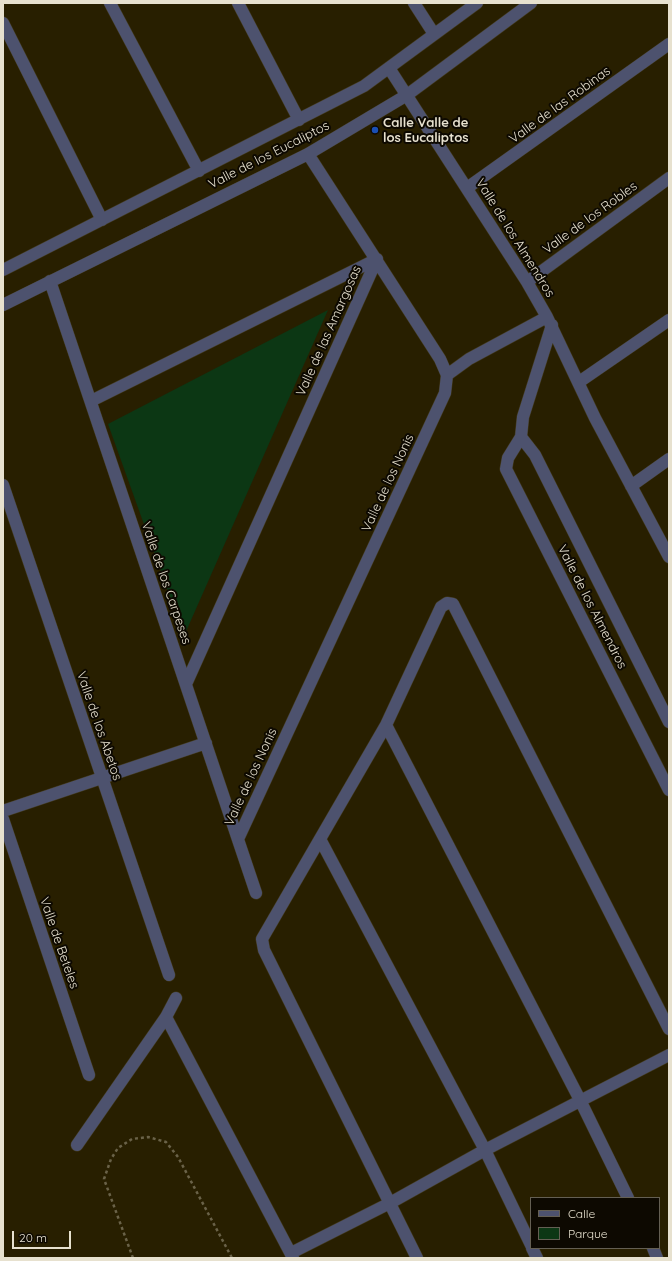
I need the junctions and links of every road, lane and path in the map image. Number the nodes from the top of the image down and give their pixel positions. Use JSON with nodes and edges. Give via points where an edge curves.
{"nodes":[{"id":1,"x":110,"y":3,"type":"edge"},
{"id":2,"x":238,"y":3,"type":"edge"},
{"id":3,"x":414,"y":3,"type":"edge"},
{"id":4,"x":477,"y":3,"type":"edge"},
{"id":5,"x":532,"y":3,"type":"edge"},
{"id":6,"x":3,"y":23,"type":"edge"},
{"id":7,"x":434,"y":34,"type":"junction"},
{"id":8,"x":669,"y":44,"type":"edge"},
{"id":9,"x":390,"y":68,"type":"junction"},
{"id":10,"x":407,"y":95,"type":"junction"},
{"id":11,"x":299,"y":120,"type":"junction"},
{"id":12,"x":308,"y":154,"type":"junction"},
{"id":13,"x":199,"y":171,"type":"junction"},
{"id":14,"x":669,"y":178,"type":"edge"},
{"id":15,"x":467,"y":188,"type":"junction"},
{"id":16,"x":102,"y":220,"type":"junction"},
{"id":17,"x":377,"y":259,"type":"junction"},
{"id":18,"x":3,"y":270,"type":"edge"},
{"id":19,"x":50,"y":281,"type":"junction"},
{"id":20,"x":527,"y":282,"type":"junction"},
{"id":21,"x":3,"y":305,"type":"edge"},
{"id":22,"x":669,"y":320,"type":"edge"},
{"id":23,"x":550,"y":321,"type":"junction"},
{"id":24,"x":448,"y":375,"type":"junction"},
{"id":25,"x":579,"y":382,"type":"junction"},
{"id":26,"x":91,"y":400,"type":"junction"},
{"id":27,"x":520,"y":438,"type":"junction"},
{"id":28,"x":669,"y":459,"type":"edge"},
{"id":29,"x":3,"y":485,"type":"edge"},
{"id":30,"x":631,"y":486,"type":"junction"},
{"id":31,"x":669,"y":557,"type":"edge"},
{"id":32,"x":186,"y":684,"type":"junction"},
{"id":33,"x":669,"y":722,"type":"edge"},
{"id":34,"x":386,"y":725,"type":"junction"},
{"id":35,"x":206,"y":743,"type":"junction"},
{"id":36,"x":102,"y":778,"type":"junction"},
{"id":37,"x":669,"y":790,"type":"edge"},
{"id":38,"x":3,"y":811,"type":"edge"},
{"id":39,"x":3,"y":819,"type":"edge"},
{"id":40,"x":238,"y":839,"type":"junction"},
{"id":41,"x":320,"y":839,"type":"junction"},
{"id":42,"x":256,"y":893,"type":"dead end"},
{"id":43,"x":169,"y":975,"type":"dead end"},
{"id":44,"x":176,"y":998,"type":"dead end"},
{"id":45,"x":166,"y":1017,"type":"junction"},
{"id":46,"x":669,"y":1029,"type":"edge"},
{"id":47,"x":669,"y":1055,"type":"edge"},
{"id":48,"x":89,"y":1075,"type":"dead end"},
{"id":49,"x":581,"y":1102,"type":"junction"},
{"id":50,"x":77,"y":1145,"type":"dead end"},
{"id":51,"x":485,"y":1150,"type":"junction"},
{"id":52,"x":628,"y":1197,"type":"edge"},
{"id":53,"x":390,"y":1203,"type":"junction"},
{"id":54,"x":530,"y":1243,"type":"edge"},
{"id":55,"x":532,"y":1249,"type":"edge"},
{"id":56,"x":652,"y":1249,"type":"edge"},
{"id":57,"x":292,"y":1256,"type":"edge"},
{"id":58,"x":133,"y":1258,"type":"edge"},
{"id":59,"x":232,"y":1258,"type":"edge"},
{"id":60,"x":417,"y":1258,"type":"edge"},
{"id":61,"x":537,"y":1258,"type":"edge"},
{"id":62,"x":657,"y":1258,"type":"edge"}],
"edges":[{"from":1,"to":13,"type":"street"},
{"from":2,"to":11,"type":"street"},
{"from":3,"to":7,"type":"street"},
{"from":4,"to":7,"type":"street","name":"Valle de los Eucaliptos"},
{"from":5,"to":10,"type":"street","name":"Valle de los Eucaliptos"},
{"from":6,"to":16,"type":"street"},
{"from":7,"to":9,"type":"street","name":"Valle de los Eucaliptos"},
{"from":8,"to":15,"type":"street","name":"Valle de las Robinas"},
{"from":9,"to":10,"type":"street","name":"Valle de los Almendros"},
{"from":9,"to":11,"type":"street","name":"Valle de los Eucaliptos","via":[[364,86]]},
{"from":10,"to":12,"type":"street","name":"Valle de los Eucaliptos"},
{"from":10,"to":15,"type":"street","name":"Valle de los Almendros"},
{"from":11,"to":13,"type":"street","name":"Valle de los Eucaliptos"},
{"from":12,"to":17,"type":"street"},
{"from":12,"to":19,"type":"street","name":"Valle de los Eucaliptos"},
{"from":13,"to":16,"type":"street","name":"Valle de los Eucaliptos"},
{"from":14,"to":20,"type":"street","name":"Valle de los Robles"},
{"from":15,"to":20,"type":"street","name":"Valle de los Almendros"},
{"from":16,"to":18,"type":"street","name":"Valle de los Eucaliptos"},
{"from":17,"to":24,"type":"street"},
{"from":17,"to":26,"type":"street","name":"Valle de las Amargosas"},
{"from":17,"to":32,"type":"street","name":"Valle de las Amargosas"},
{"from":19,"to":21,"type":"street","name":"Valle de los Eucaliptos"},
{"from":19,"to":26,"type":"street","name":"Valle de los Carpeses"},
{"from":20,"to":23,"type":"street","name":"Valle de los Almendros"},
{"from":22,"to":25,"type":"street"},
{"from":23,"to":24,"type":"street","via":[[469,359]]},
{"from":23,"to":25,"type":"street"},
{"from":23,"to":27,"type":"street","name":"Valle de los Almendros","via":[[523,417]]},
{"from":24,"to":40,"type":"street","name":"Valle de los Nonis","via":[[445,393]]},
{"from":25,"to":30,"type":"street"},
{"from":26,"to":32,"type":"street","name":"Valle de los Carpeses"},
{"from":27,"to":33,"type":"street","name":"Valle de los Almendros","via":[[536,454]]},
{"from":27,"to":37,"type":"street","name":"Valle de los Almendros","via":[[508,458],[506,469]]},
{"from":28,"to":30,"type":"street"},
{"from":29,"to":36,"type":"street","name":"Valle de los Abetos"},
{"from":30,"to":31,"type":"street"},
{"from":32,"to":35,"type":"street","name":"Valle de los Carpeses"},
{"from":34,"to":41,"type":"street"},
{"from":34,"to":46,"type":"street","via":[[441,607],[447,603],[453,604]]},
{"from":34,"to":49,"type":"street"},
{"from":35,"to":36,"type":"street"},
{"from":35,"to":40,"type":"street","name":"Valle de los Carpeses"},
{"from":36,"to":38,"type":"street"},
{"from":36,"to":43,"type":"street","name":"Valle de los Abetos"},
{"from":39,"to":48,"type":"street","name":"Valle de Beteles"},
{"from":40,"to":42,"type":"street","name":"Valle de los Carpeses"},
{"from":41,"to":51,"type":"street"},
{"from":41,"to":53,"type":"street","via":[[262,939],[264,950]]},
{"from":44,"to":45,"type":"street"},
{"from":45,"to":50,"type":"street"},
{"from":45,"to":57,"type":"street"},
{"from":47,"to":49,"type":"street"},
{"from":49,"to":51,"type":"street"},
{"from":49,"to":52,"type":"street"},
{"from":51,"to":53,"type":"street"},
{"from":51,"to":54,"type":"street"},
{"from":53,"to":57,"type":"street"},
{"from":53,"to":60,"type":"street"},
{"from":55,"to":61,"type":"street"},
{"from":56,"to":62,"type":"street"},
{"from":58,"to":59,"type":"path","via":[[104,1179],[110,1159],[118,1148],[132,1139],[148,1137],[166,1142],[178,1156]]}]}
